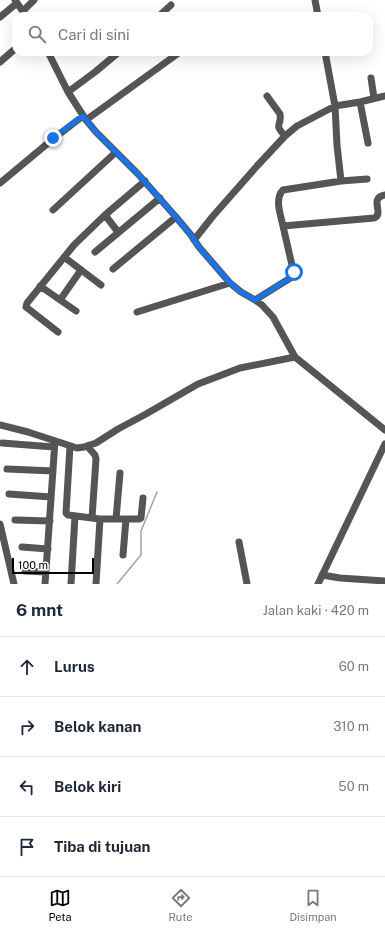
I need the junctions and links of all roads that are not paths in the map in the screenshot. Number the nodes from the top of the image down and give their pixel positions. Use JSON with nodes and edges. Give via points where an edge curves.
{"nodes":[{"id":1,"x":34,"y":0,"type":"edge"},
{"id":2,"x":315,"y":0,"type":"edge"},
{"id":3,"x":16,"y":2,"type":"edge"},
{"id":4,"x":171,"y":5,"type":"dead end"},
{"id":5,"x":23,"y":12,"type":"edge"},
{"id":6,"x":25,"y":12,"type":"edge"},
{"id":7,"x":163,"y":12,"type":"edge"},
{"id":8,"x":317,"y":12,"type":"edge"},
{"id":9,"x":0,"y":17,"type":"edge"},
{"id":10,"x":12,"y":52,"type":"edge"},
{"id":11,"x":50,"y":56,"type":"edge"},
{"id":12,"x":114,"y":56,"type":"edge"},
{"id":13,"x":174,"y":56,"type":"edge"},
{"id":14,"x":325,"y":56,"type":"edge"},
{"id":15,"x":0,"y":62,"type":"edge"},
{"id":16,"x":371,"y":78,"type":"dead end"},
{"id":17,"x":68,"y":92,"type":"junction"},
{"id":18,"x":267,"y":96,"type":"dead end"},
{"id":19,"x":385,"y":96,"type":"edge"},
{"id":20,"x":374,"y":98,"type":"junction"},
{"id":21,"x":360,"y":102,"type":"junction"},
{"id":22,"x":335,"y":106,"type":"junction"},
{"id":23,"x":85,"y":118,"type":"junction"},
{"id":24,"x":285,"y":136,"type":"junction"},
{"id":25,"x":368,"y":143,"type":"dead end"},
{"id":26,"x":116,"y":152,"type":"junction"},
{"id":27,"x":367,"y":179,"type":"dead end"},
{"id":28,"x":145,"y":181,"type":"junction"},
{"id":29,"x":341,"y":181,"type":"junction"},
{"id":30,"x":0,"y":183,"type":"edge"},
{"id":31,"x":385,"y":195,"type":"edge"},
{"id":32,"x":160,"y":198,"type":"junction"},
{"id":33,"x":52,"y":210,"type":"dead end"},
{"id":34,"x":105,"y":215,"type":"junction"},
{"id":35,"x":176,"y":217,"type":"junction"},
{"id":36,"x":283,"y":226,"type":"junction"},
{"id":37,"x":118,"y":232,"type":"junction"},
{"id":38,"x":194,"y":240,"type":"junction"},
{"id":39,"x":95,"y":252,"type":"dead end"},
{"id":40,"x":64,"y":257,"type":"junction"},
{"id":41,"x":113,"y":269,"type":"dead end"},
{"id":42,"x":81,"y":270,"type":"junction"},
{"id":43,"x":230,"y":283,"type":"junction"},
{"id":44,"x":101,"y":285,"type":"dead end"},
{"id":45,"x":40,"y":286,"type":"junction"},
{"id":46,"x":60,"y":300,"type":"junction"},
{"id":47,"x":255,"y":300,"type":"junction"},
{"id":48,"x":76,"y":311,"type":"dead end"},
{"id":49,"x":137,"y":312,"type":"dead end"},
{"id":50,"x":58,"y":332,"type":"dead end"},
{"id":51,"x":296,"y":357,"type":"junction"},
{"id":52,"x":0,"y":425,"type":"edge"},
{"id":53,"x":385,"y":430,"type":"edge"},
{"id":54,"x":2,"y":443,"type":"dead end"},
{"id":55,"x":55,"y":444,"type":"junction"},
{"id":56,"x":385,"y":444,"type":"edge"},
{"id":57,"x":70,"y":446,"type":"junction"},
{"id":58,"x":87,"y":446,"type":"junction"},
{"id":59,"x":7,"y":469,"type":"dead end"},
{"id":60,"x":53,"y":471,"type":"junction"},
{"id":61,"x":120,"y":473,"type":"dead end"},
{"id":62,"x":9,"y":494,"type":"dead end"},
{"id":63,"x":51,"y":497,"type":"junction"},
{"id":64,"x":143,"y":498,"type":"dead end"},
{"id":65,"x":76,"y":516,"type":"junction"},
{"id":66,"x":92,"y":518,"type":"junction"},
{"id":67,"x":100,"y":519,"type":"junction"},
{"id":68,"x":116,"y":519,"type":"junction"},
{"id":69,"x":126,"y":519,"type":"junction"},
{"id":70,"x":15,"y":520,"type":"dead end"},
{"id":71,"x":50,"y":521,"type":"junction"},
{"id":72,"x":0,"y":524,"type":"edge"},
{"id":73,"x":239,"y":542,"type":"dead end"},
{"id":74,"x":22,"y":547,"type":"dead end"},
{"id":75,"x":48,"y":549,"type":"junction"},
{"id":76,"x":122,"y":555,"type":"dead end"},
{"id":77,"x":25,"y":571,"type":"dead end"},
{"id":78,"x":46,"y":572,"type":"junction"},
{"id":79,"x":322,"y":575,"type":"junction"},
{"id":80,"x":385,"y":581,"type":"edge"},
{"id":81,"x":364,"y":582,"type":"edge"},
{"id":82,"x":14,"y":584,"type":"edge"},
{"id":83,"x":45,"y":584,"type":"edge"},
{"id":84,"x":71,"y":584,"type":"edge"},
{"id":85,"x":96,"y":584,"type":"edge"},
{"id":86,"x":247,"y":584,"type":"edge"},
{"id":87,"x":318,"y":584,"type":"edge"}],
"edges":[{"from":1,"to":6,"type":"street"},
{"from":2,"to":8,"type":"street"},
{"from":3,"to":5,"type":"street"},
{"from":3,"to":9,"type":"street"},
{"from":4,"to":7,"type":"street"},
{"from":10,"to":15,"type":"street"},
{"from":11,"to":17,"type":"street"},
{"from":12,"to":17,"type":"street"},
{"from":13,"to":23,"type":"street"},
{"from":14,"to":22,"type":"street"},
{"from":16,"to":20,"type":"street"},
{"from":17,"to":23,"type":"street"},
{"from":18,"to":24,"type":"street","via":[[280,114],[278,126]]},
{"from":19,"to":20,"type":"street"},
{"from":20,"to":21,"type":"street"},
{"from":21,"to":22,"type":"street"},
{"from":21,"to":25,"type":"street"},
{"from":22,"to":24,"type":"street","via":[[297,126]]},
{"from":22,"to":29,"type":"street","via":[[336,145]]},
{"from":23,"to":26,"type":"street"},
{"from":23,"to":30,"type":"street","via":[[53,138]]},
{"from":24,"to":38,"type":"street"},
{"from":26,"to":28,"type":"street"},
{"from":26,"to":33,"type":"street"},
{"from":27,"to":29,"type":"street"},
{"from":28,"to":32,"type":"street"},
{"from":28,"to":34,"type":"street"},
{"from":29,"to":36,"type":"street","via":[[283,190],[279,197]]},
{"from":31,"to":36,"type":"street","via":[[378,198],[378,217]]},
{"from":32,"to":35,"type":"street"},
{"from":32,"to":37,"type":"street"},
{"from":34,"to":37,"type":"street"},
{"from":34,"to":40,"type":"street"},
{"from":35,"to":38,"type":"street"},
{"from":35,"to":41,"type":"street"},
{"from":36,"to":47,"type":"street","via":[[294,274]]},
{"from":37,"to":39,"type":"street"},
{"from":38,"to":43,"type":"street"},
{"from":40,"to":42,"type":"street"},
{"from":40,"to":45,"type":"street"},
{"from":42,"to":44,"type":"street"},
{"from":42,"to":46,"type":"street"},
{"from":43,"to":47,"type":"street"},
{"from":43,"to":49,"type":"street"},
{"from":45,"to":46,"type":"street"},
{"from":45,"to":50,"type":"street","via":[[26,307]]},
{"from":46,"to":48,"type":"street"},
{"from":47,"to":51,"type":"street","via":[[273,317]]},
{"from":51,"to":53,"type":"street"},
{"from":51,"to":58,"type":"street","via":[[240,368],[198,384]]},
{"from":52,"to":55,"type":"street","via":[[28,432]]},
{"from":54,"to":55,"type":"street"},
{"from":55,"to":57,"type":"street"},
{"from":55,"to":60,"type":"street"},
{"from":56,"to":79,"type":"street"},
{"from":57,"to":58,"type":"street"},
{"from":57,"to":65,"type":"street","via":[[66,513]]},
{"from":58,"to":66,"type":"street","via":[[96,459]]},
{"from":59,"to":60,"type":"street"},
{"from":60,"to":63,"type":"street"},
{"from":61,"to":68,"type":"street"},
{"from":62,"to":63,"type":"street"},
{"from":63,"to":71,"type":"street"},
{"from":64,"to":69,"type":"street","via":[[141,518]]},
{"from":65,"to":66,"type":"street"},
{"from":65,"to":84,"type":"street"},
{"from":66,"to":67,"type":"street"},
{"from":67,"to":68,"type":"street"},
{"from":67,"to":85,"type":"street"},
{"from":68,"to":69,"type":"street"},
{"from":69,"to":76,"type":"street"},
{"from":70,"to":71,"type":"street"},
{"from":71,"to":75,"type":"street"},
{"from":72,"to":82,"type":"street"},
{"from":73,"to":86,"type":"street"},
{"from":74,"to":75,"type":"street"},
{"from":75,"to":78,"type":"street"},
{"from":77,"to":78,"type":"street"},
{"from":78,"to":83,"type":"street"},
{"from":79,"to":81,"type":"street"},
{"from":79,"to":87,"type":"street"},
{"from":80,"to":81,"type":"street"}]}
